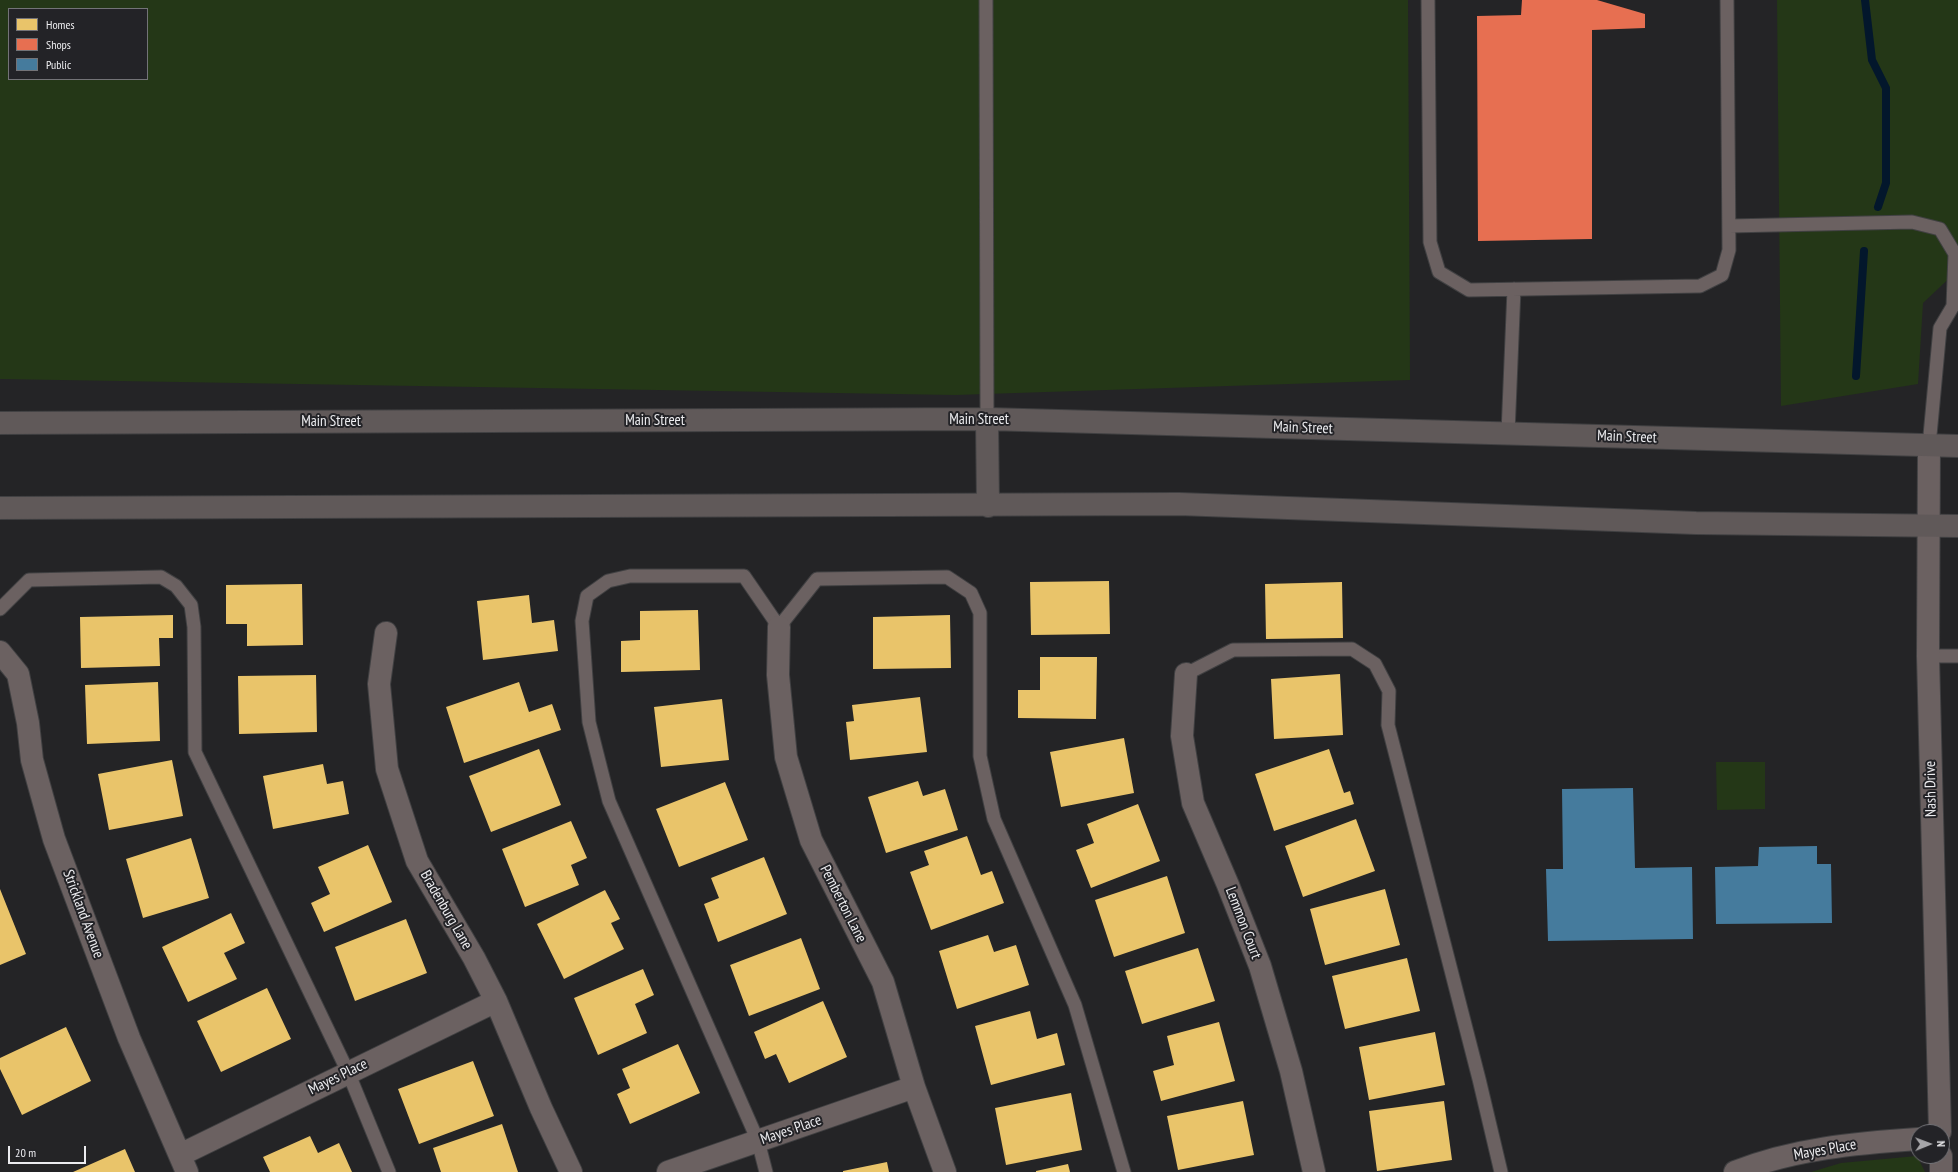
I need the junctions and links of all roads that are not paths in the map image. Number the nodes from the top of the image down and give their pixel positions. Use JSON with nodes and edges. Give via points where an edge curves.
{"nodes":[{"id":1,"x":986,"y":0,"type":"edge"},
{"id":2,"x":1428,"y":0,"type":"edge"},
{"id":3,"x":1727,"y":0,"type":"edge"},
{"id":4,"x":1729,"y":226,"type":"junction"},
{"id":5,"x":1514,"y":289,"type":"junction"},
{"id":6,"x":1956,"y":305,"type":"edge"},
{"id":7,"x":987,"y":419,"type":"junction"},
{"id":8,"x":0,"y":423,"type":"edge"},
{"id":9,"x":1508,"y":433,"type":"junction"},
{"id":10,"x":1928,"y":446,"type":"junction"},
{"id":11,"x":1958,"y":446,"type":"edge"},
{"id":12,"x":988,"y":506,"type":"junction"},
{"id":13,"x":0,"y":508,"type":"edge"},
{"id":14,"x":1929,"y":526,"type":"junction"},
{"id":15,"x":1958,"y":526,"type":"edge"},
{"id":16,"x":0,"y":609,"type":"edge"},
{"id":17,"x":779,"y":627,"type":"junction"},
{"id":18,"x":386,"y":633,"type":"dead end"},
{"id":19,"x":0,"y":652,"type":"edge"},
{"id":20,"x":1928,"y":656,"type":"junction"},
{"id":21,"x":1958,"y":656,"type":"edge"},
{"id":22,"x":1186,"y":674,"type":"joint"},
{"id":23,"x":496,"y":1000,"type":"junction"},
{"id":24,"x":348,"y":1072,"type":"junction"},
{"id":25,"x":914,"y":1087,"type":"junction"},
{"id":26,"x":1940,"y":1124,"type":"edge"},
{"id":27,"x":1910,"y":1140,"type":"edge"},
{"id":28,"x":758,"y":1141,"type":"junction"},
{"id":29,"x":184,"y":1163,"type":"edge"},
{"id":30,"x":388,"y":1172,"type":"edge"},
{"id":31,"x":571,"y":1172,"type":"edge"},
{"id":32,"x":668,"y":1172,"type":"edge"},
{"id":33,"x":766,"y":1172,"type":"edge"},
{"id":34,"x":945,"y":1172,"type":"edge"},
{"id":35,"x":1124,"y":1172,"type":"edge"},
{"id":36,"x":1314,"y":1172,"type":"edge"},
{"id":37,"x":1501,"y":1172,"type":"edge"},
{"id":38,"x":1734,"y":1172,"type":"edge"}],
"edges":[{"from":1,"to":7,"type":"lane"},
{"from":2,"to":5,"type":"lane","via":[[1430,242],[1440,272],[1470,290]]},
{"from":3,"to":4,"type":"lane"},
{"from":4,"to":5,"type":"lane","via":[[1729,250],[1722,275],[1700,286]]},
{"from":4,"to":6,"type":"lane","via":[[1912,222],[1940,229],[1955,254]]},
{"from":5,"to":9,"type":"lane"},
{"from":6,"to":10,"type":"lane","via":[[1940,328]]},
{"from":7,"to":8,"type":"main road","name":"Main Street"},
{"from":7,"to":9,"type":"main road","name":"Main Street"},
{"from":7,"to":12,"type":"main road"},
{"from":9,"to":10,"type":"main road","name":"Main Street"},
{"from":10,"to":11,"type":"main road","name":"Main Street"},
{"from":10,"to":14,"type":"street","name":"Nash Drive"},
{"from":12,"to":13,"type":"main road"},
{"from":12,"to":14,"type":"main road","via":[[1179,504],[1696,523]]},
{"from":14,"to":15,"type":"main road"},
{"from":14,"to":20,"type":"street","name":"Nash Drive"},
{"from":16,"to":24,"type":"lane","via":[[29,580],[161,577],[176,586],[191,605],[194,627],[195,752]]},
{"from":17,"to":25,"type":"street","name":"Pemberton Lane","via":[[778,674],[788,764],[811,840],[883,982]]},
{"from":17,"to":28,"type":"lane","via":[[744,576],[630,576],[608,581],[587,596],[582,621],[589,722],[609,801]]},
{"from":17,"to":35,"type":"lane","via":[[817,579],[947,577],[971,592],[980,613],[980,756],[994,819],[1075,1005]]},
{"from":18,"to":23,"type":"street","name":"Bradenburg Lane","via":[[379,684],[387,769],[417,861]]},
{"from":19,"to":29,"type":"street","name":"Strickland Avenue","via":[[18,674],[32,760],[54,839],[129,1038]]},
{"from":20,"to":21,"type":"lane"},
{"from":20,"to":26,"type":"street","name":"Nash Drive"},
{"from":22,"to":36,"type":"street","name":"Lemmon Court","via":[[1182,736],[1193,803],[1260,966],[1291,1071]]},
{"from":22,"to":37,"type":"lane","via":[[1233,650],[1352,649],[1375,664],[1389,691],[1388,725]]},
{"from":23,"to":24,"type":"street","name":"Mayes Place"},
{"from":23,"to":31,"type":"street","name":"Bradenburg Lane"},
{"from":24,"to":29,"type":"street","name":"Mayes Place"},
{"from":24,"to":30,"type":"lane"},
{"from":25,"to":28,"type":"street","name":"Mayes Place"},
{"from":25,"to":34,"type":"street","name":"Pemberton Lane"},
{"from":27,"to":38,"type":"street","name":"Mayes Place","via":[[1821,1149],[1756,1164]]},
{"from":28,"to":32,"type":"street","name":"Mayes Place"},
{"from":28,"to":33,"type":"lane"}]}
